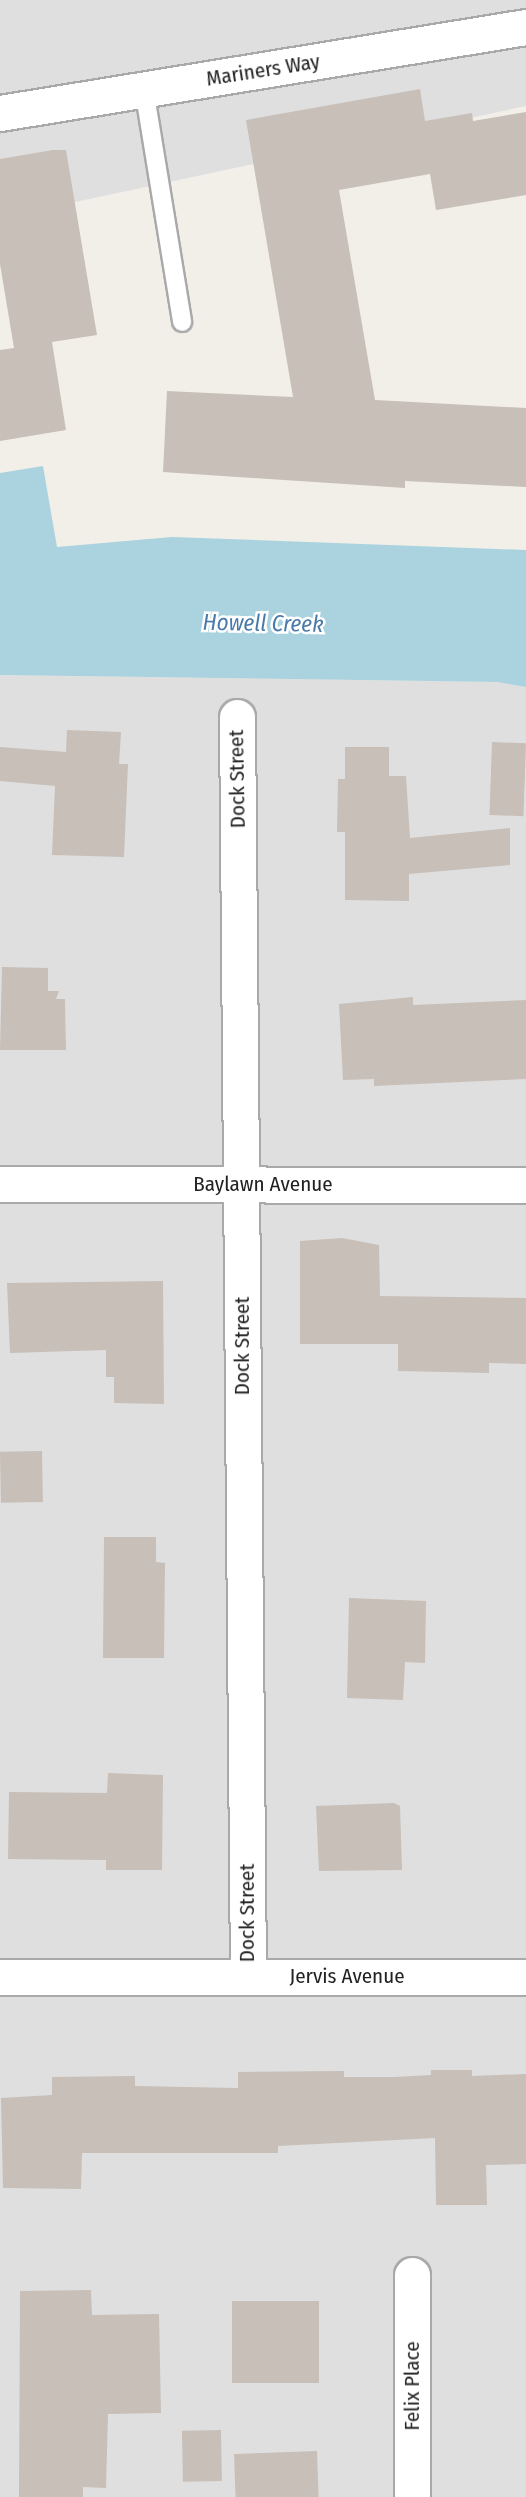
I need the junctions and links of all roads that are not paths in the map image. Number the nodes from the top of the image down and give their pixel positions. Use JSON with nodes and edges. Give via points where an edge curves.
{"nodes":[{"id":1,"x":526,"y":27,"type":"edge"},
{"id":2,"x":144,"y":89,"type":"junction"},
{"id":3,"x":0,"y":113,"type":"edge"},
{"id":4,"x":183,"y":322,"type":"dead end"},
{"id":5,"x":237,"y":718,"type":"dead end"},
{"id":6,"x":0,"y":1184,"type":"edge"},
{"id":7,"x":241,"y":1184,"type":"junction"},
{"id":8,"x":526,"y":1185,"type":"edge"},
{"id":9,"x":248,"y":1975,"type":"junction"},
{"id":10,"x":0,"y":1976,"type":"edge"},
{"id":11,"x":526,"y":1977,"type":"edge"},
{"id":12,"x":412,"y":2275,"type":"dead end"},
{"id":13,"x":412,"y":2497,"type":"edge"}],
"edges":[{"from":1,"to":2,"type":"street","name":"Mariners Way"},
{"from":2,"to":3,"type":"street","name":"Mariners Way"},
{"from":2,"to":4,"type":"lane"},
{"from":5,"to":7,"type":"street","name":"Dock Street"},
{"from":6,"to":7,"type":"street","name":"Baylawn Avenue"},
{"from":7,"to":8,"type":"street","name":"Baylawn Avenue"},
{"from":7,"to":9,"type":"street","name":"Dock Street"},
{"from":9,"to":10,"type":"street","name":"Jervis Avenue"},
{"from":9,"to":11,"type":"street","name":"Jervis Avenue"},
{"from":12,"to":13,"type":"street","name":"Felix Place"}]}
